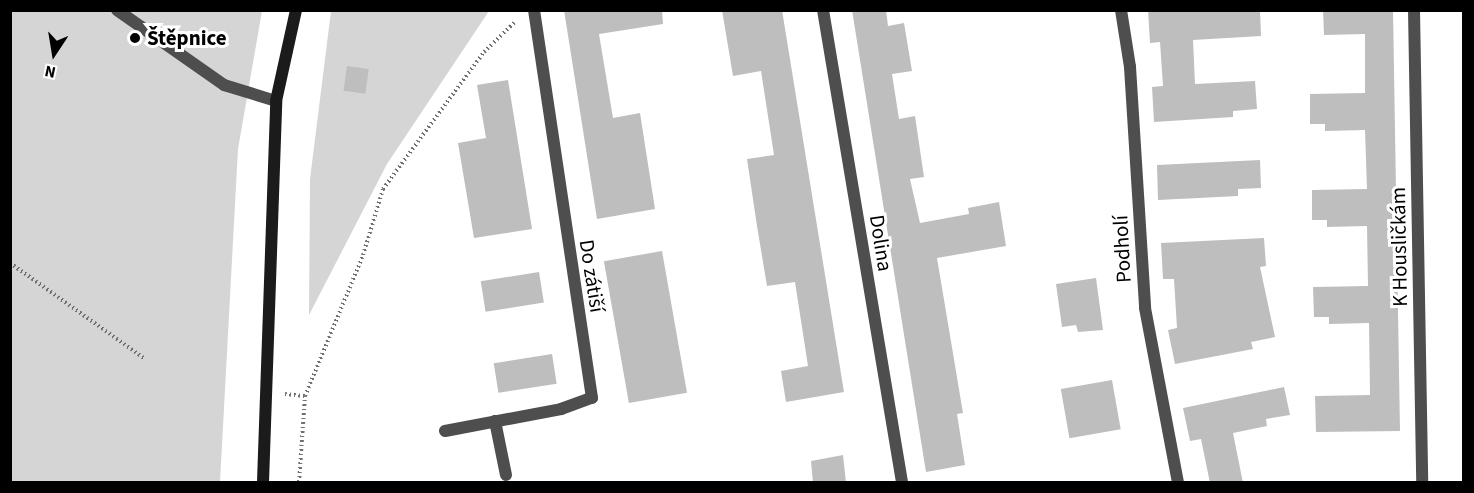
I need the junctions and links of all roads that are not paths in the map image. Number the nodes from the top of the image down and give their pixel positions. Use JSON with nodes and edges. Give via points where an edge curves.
{"nodes":[{"id":1,"x":117,"y":10,"type":"edge"},
{"id":2,"x":296,"y":10,"type":"edge"},
{"id":3,"x":823,"y":10,"type":"edge"},
{"id":4,"x":1121,"y":10,"type":"edge"},
{"id":5,"x":1414,"y":10,"type":"edge"},
{"id":6,"x":529,"y":13,"type":"edge"},
{"id":7,"x":276,"y":101,"type":"junction"},
{"id":8,"x":495,"y":422,"type":"junction"},
{"id":9,"x":445,"y":431,"type":"dead end"},
{"id":10,"x":506,"y":475,"type":"dead end"},
{"id":11,"x":263,"y":483,"type":"edge"},
{"id":12,"x":902,"y":483,"type":"edge"},
{"id":13,"x":1178,"y":483,"type":"edge"},
{"id":14,"x":1422,"y":483,"type":"edge"}],
"edges":[{"from":1,"to":7,"type":"street","via":[[224,85]]},
{"from":2,"to":7,"type":"street"},
{"from":3,"to":12,"type":"street","name":"Dolina"},
{"from":4,"to":13,"type":"street","name":"Podholí","via":[[1130,67],[1145,308]]},
{"from":5,"to":14,"type":"street","name":"K Housličkám"},
{"from":6,"to":8,"type":"street","name":"Do zátiší","via":[[592,398],[561,409]]},
{"from":7,"to":11,"type":"street"},
{"from":8,"to":9,"type":"street","name":"Do zátiší"},
{"from":8,"to":10,"type":"street"}]}
